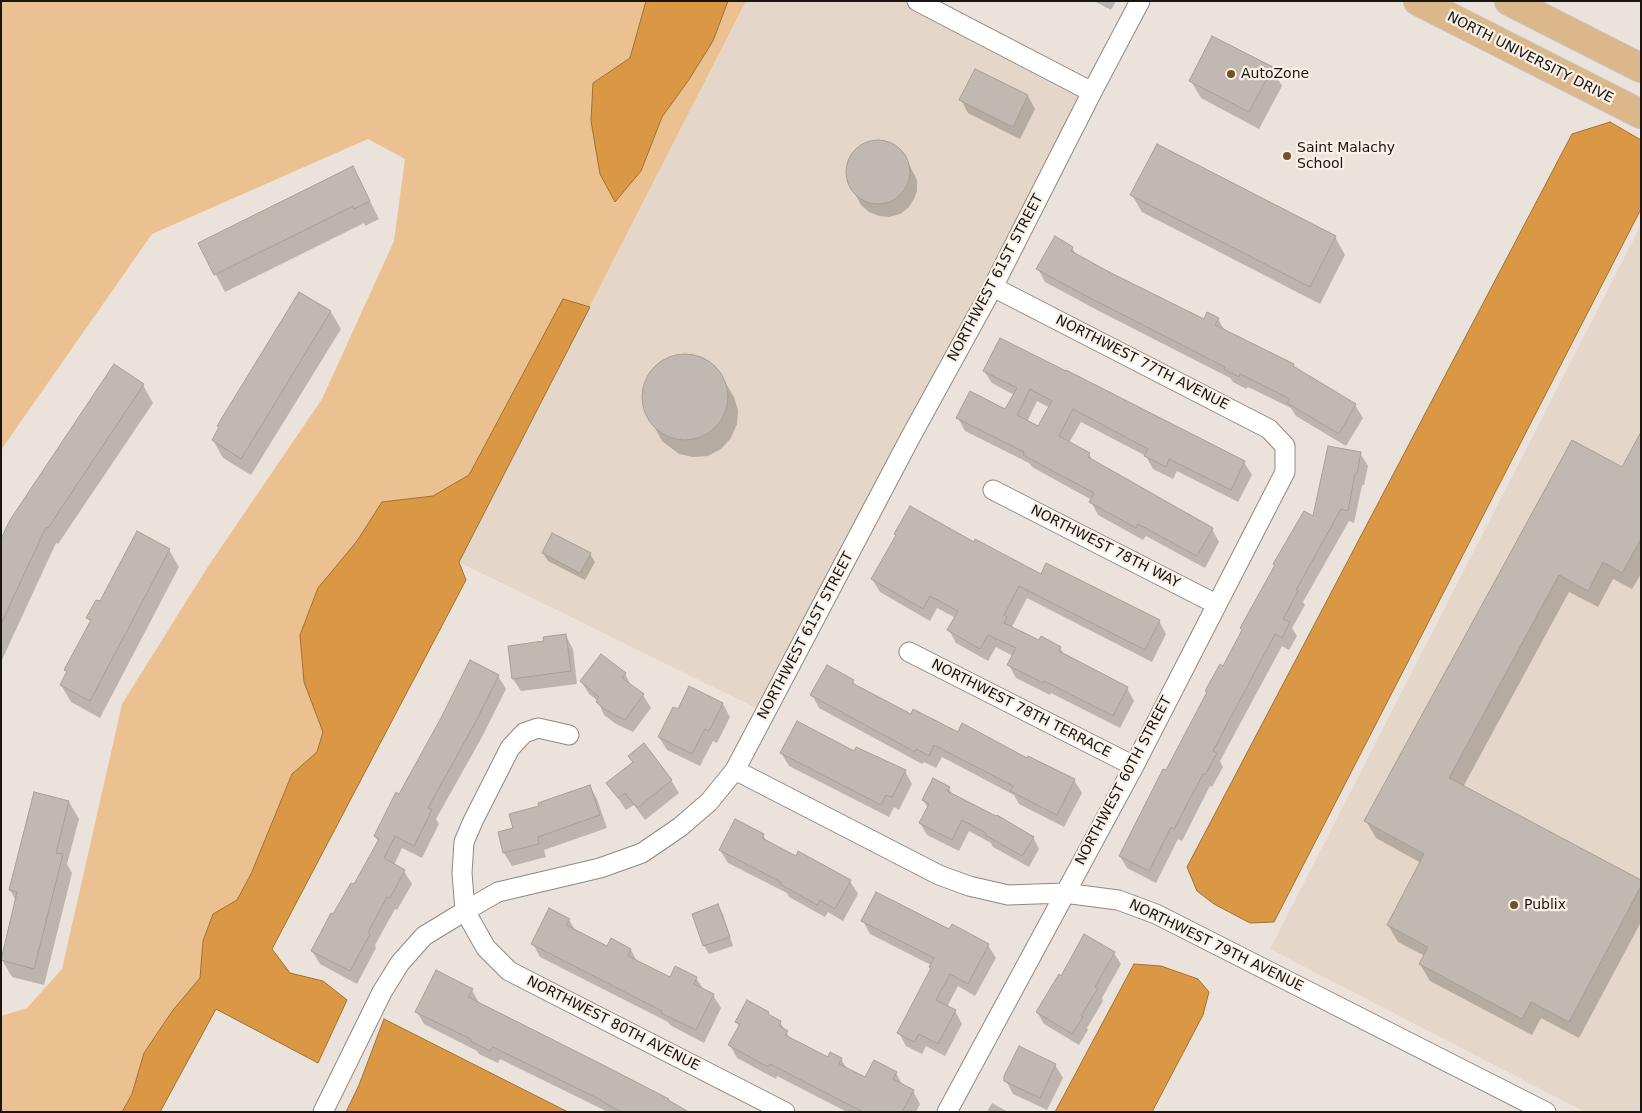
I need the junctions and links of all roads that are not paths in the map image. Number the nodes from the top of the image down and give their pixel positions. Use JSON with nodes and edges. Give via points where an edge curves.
{"nodes":[{"id":1,"x":918,"y":1,"type":"edge"},
{"id":2,"x":1140,"y":1,"type":"edge"},
{"id":3,"x":1418,"y":1,"type":"edge"},
{"id":4,"x":1509,"y":1,"type":"edge"},
{"id":5,"x":1641,"y":68,"type":"edge"},
{"id":6,"x":1092,"y":92,"type":"junction"},
{"id":7,"x":1641,"y":114,"type":"edge"},
{"id":8,"x":993,"y":287,"type":"junction"},
{"id":9,"x":1285,"y":446,"type":"joint"},
{"id":10,"x":993,"y":490,"type":"dead end"},
{"id":11,"x":1216,"y":604,"type":"junction"},
{"id":12,"x":909,"y":652,"type":"dead end"},
{"id":13,"x":568,"y":735,"type":"dead end"},
{"id":14,"x":1134,"y":766,"type":"junction"},
{"id":15,"x":735,"y":770,"type":"junction"},
{"id":16,"x":1064,"y":893,"type":"junction"},
{"id":17,"x":465,"y":910,"type":"junction"},
{"id":18,"x":323,"y":1112,"type":"edge"},
{"id":19,"x":785,"y":1112,"type":"edge"},
{"id":20,"x":947,"y":1112,"type":"edge"},
{"id":21,"x":1546,"y":1112,"type":"edge"}],
"edges":[{"from":1,"to":6,"type":"street"},
{"from":2,"to":6,"type":"street","name":"NORTHWEST 61ST STREET"},
{"from":3,"to":7,"type":"main road","name":"NORTH UNIVERSITY DRIVE"},
{"from":4,"to":5,"type":"main road"},
{"from":6,"to":8,"type":"street","name":"NORTHWEST 61ST STREET"},
{"from":8,"to":9,"type":"street","name":"NORTHWEST 77TH AVENUE","via":[[1269,429]]},
{"from":8,"to":15,"type":"street","name":"NORTHWEST 61ST STREET"},
{"from":9,"to":11,"type":"street","name":"NORTHWEST 60TH STREET","via":[[1285,472]]},
{"from":10,"to":11,"type":"street","name":"NORTHWEST 78TH WAY"},
{"from":11,"to":14,"type":"street","name":"NORTHWEST 60TH STREET"},
{"from":12,"to":14,"type":"street","name":"NORTHWEST 78TH TERRACE"},
{"from":13,"to":17,"type":"street","via":[[538,728],[524,733],[510,748],[464,842]]},
{"from":14,"to":16,"type":"street","name":"NORTHWEST 60TH STREET"},
{"from":15,"to":16,"type":"street","name":"NORTHWEST 79TH AVENUE","via":[[939,875],[969,886],[1008,894]]},
{"from":15,"to":17,"type":"street","name":"NORTHWEST 61ST STREET","via":[[709,802],[642,853],[600,868],[498,892]]},
{"from":16,"to":20,"type":"street","name":"NORTHWEST 60TH STREET"},
{"from":16,"to":21,"type":"street","name":"NORTHWEST 79TH AVENUE","via":[[1118,900],[1156,914]]},
{"from":17,"to":18,"type":"street","name":"NORTHWEST 61ST STREET","via":[[424,936],[400,963],[382,992]]},
{"from":17,"to":19,"type":"street","name":"NORTHWEST 80TH AVENUE","via":[[486,948],[509,971]]}]}
